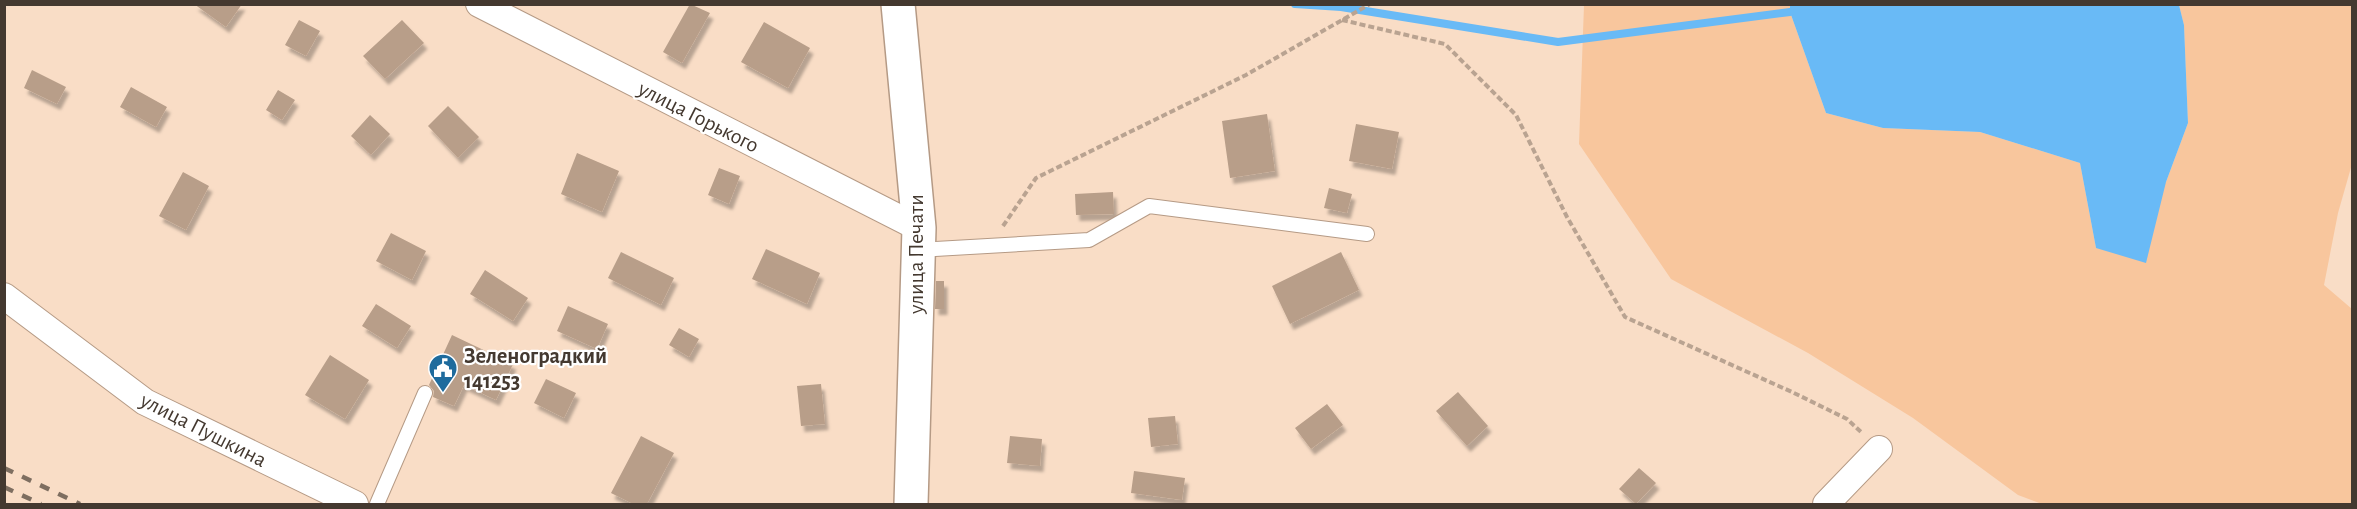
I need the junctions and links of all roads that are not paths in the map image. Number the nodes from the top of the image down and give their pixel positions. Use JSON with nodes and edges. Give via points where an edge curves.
{"nodes":[{"id":1,"x":478,"y":4,"type":"edge"},
{"id":2,"x":898,"y":4,"type":"edge"},
{"id":3,"x":1367,"y":234,"type":"dead end"},
{"id":4,"x":918,"y":239,"type":"junction"},
{"id":5,"x":4,"y":296,"type":"edge"},
{"id":6,"x":425,"y":393,"type":"dead end"},
{"id":7,"x":1879,"y":449,"type":"road end"},
{"id":8,"x":355,"y":504,"type":"edge"},
{"id":9,"x":377,"y":504,"type":"edge"},
{"id":10,"x":911,"y":504,"type":"edge"},
{"id":11,"x":1826,"y":504,"type":"edge"}],
"edges":[{"from":1,"to":4,"type":"street","name":"улица Горького"},
{"from":2,"to":4,"type":"street","name":"улица Печати"},
{"from":3,"to":4,"type":"lane","via":[[1149,206],[1089,240],[989,246]]},
{"from":4,"to":10,"type":"street","name":"улица Печати"},
{"from":5,"to":8,"type":"street","name":"улица Пушкина","via":[[144,402]]},
{"from":6,"to":9,"type":"lane"},
{"from":7,"to":11,"type":"street"}]}
